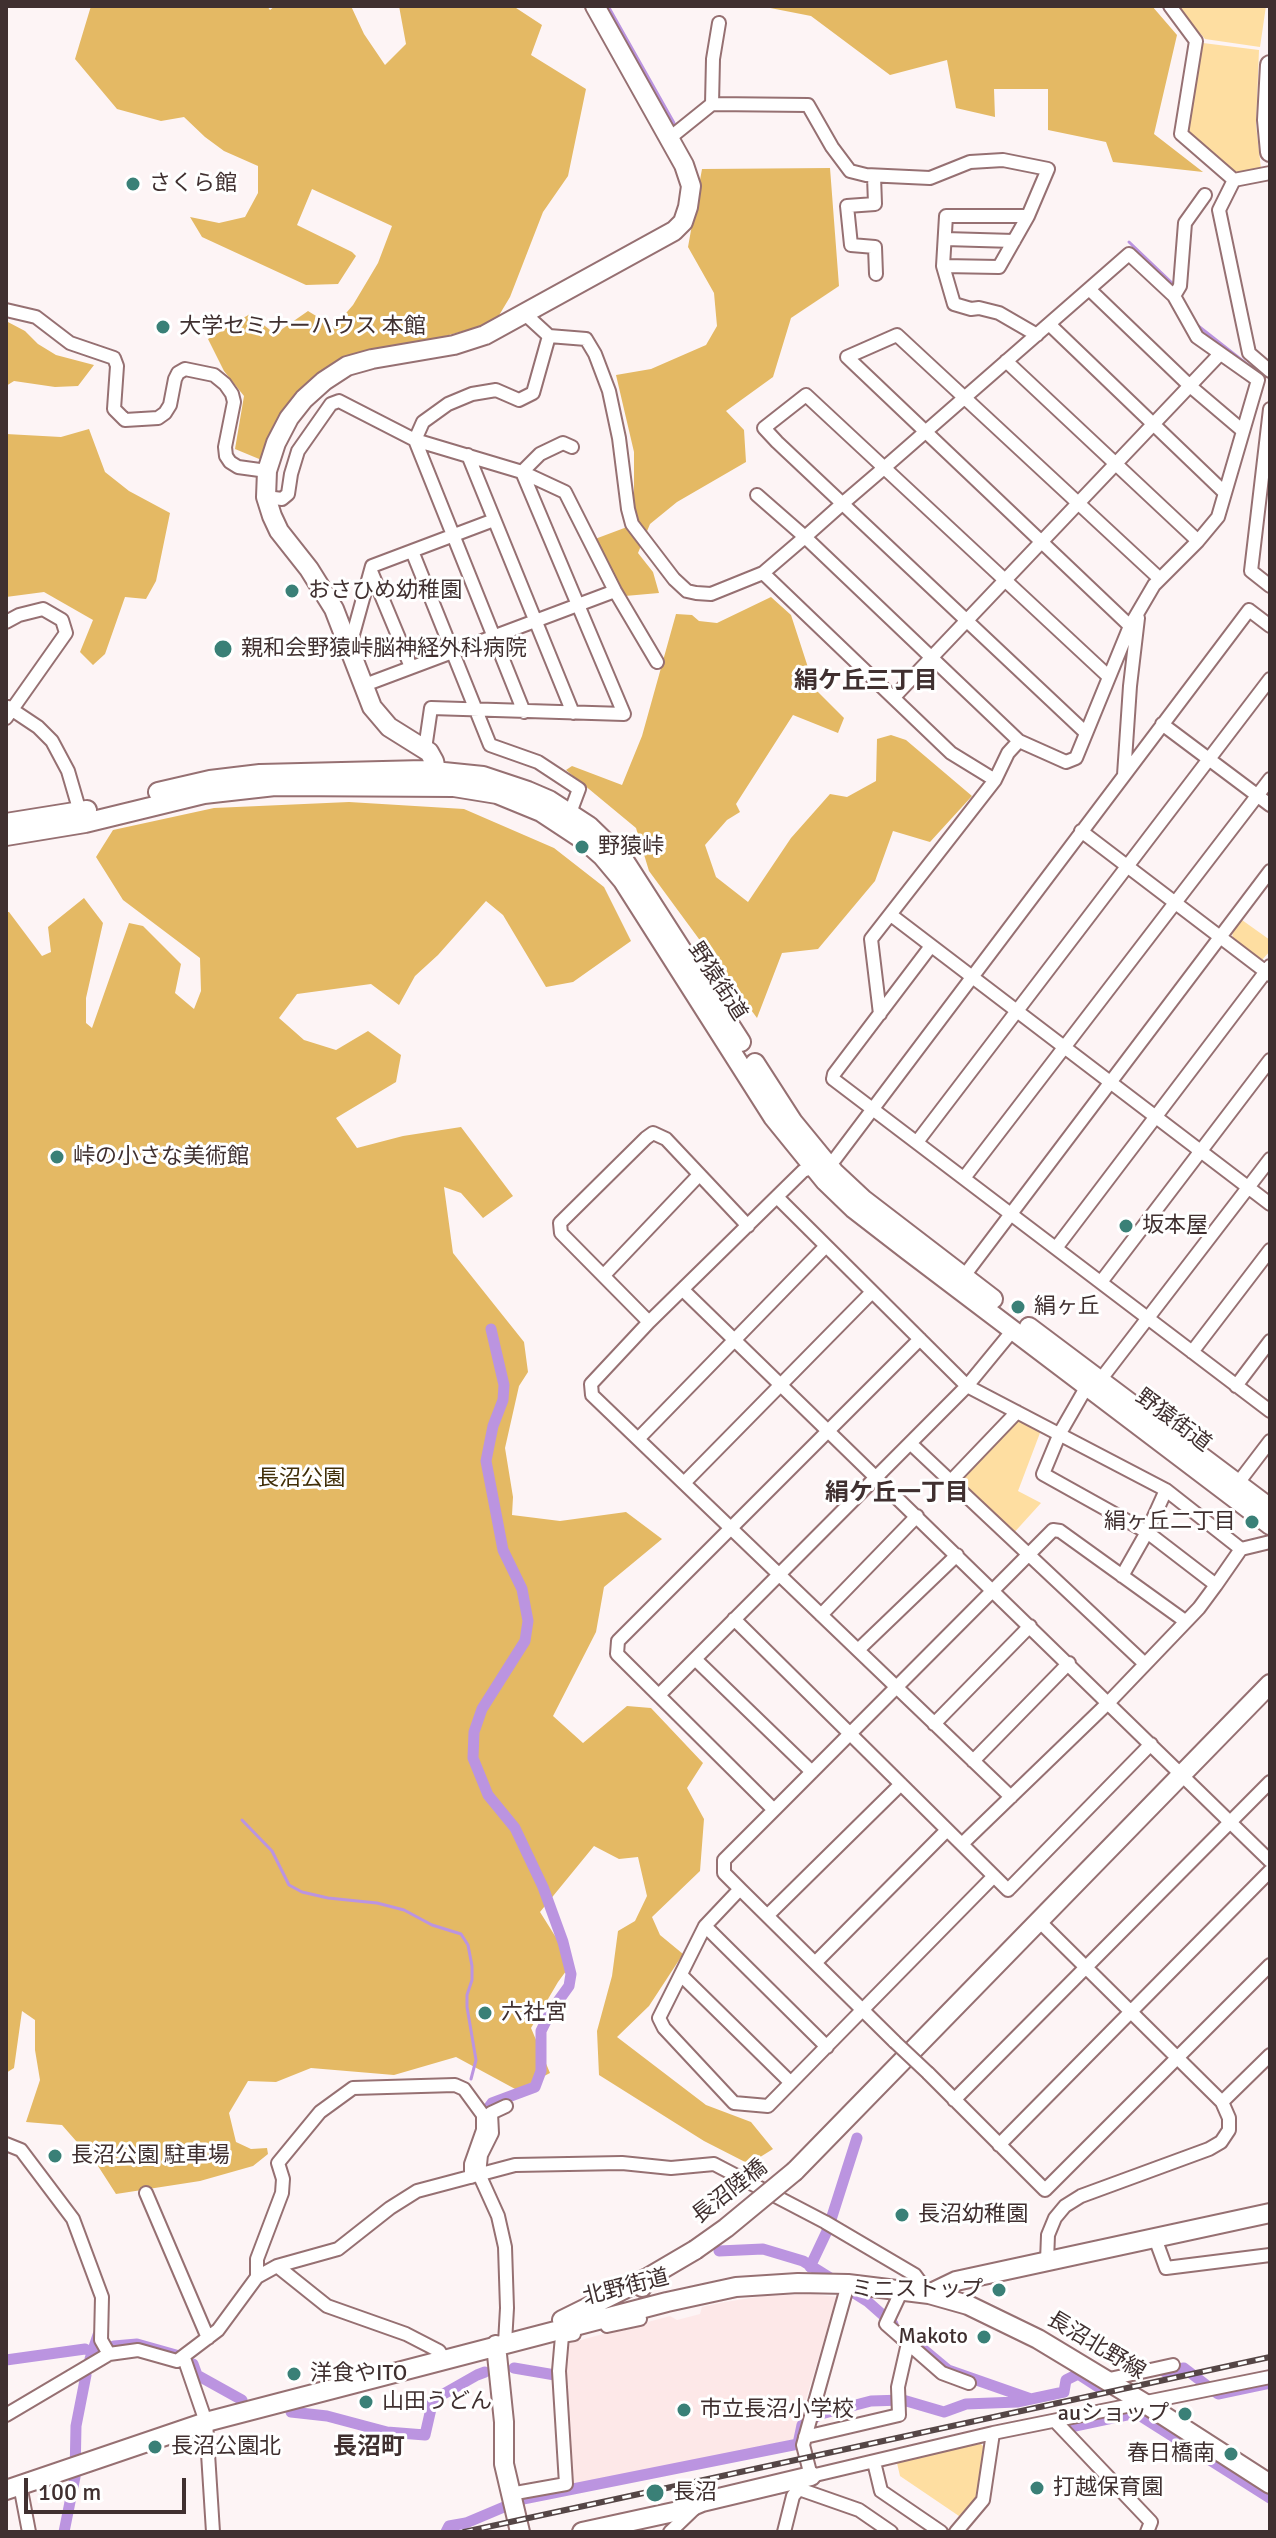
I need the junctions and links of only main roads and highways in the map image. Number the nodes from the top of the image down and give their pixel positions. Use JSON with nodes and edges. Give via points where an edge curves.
{"nodes":[{"id":1,"x":595,"y":6,"type":"edge"},
{"id":2,"x":1270,"y":65,"type":"edge"},
{"id":3,"x":1270,"y":152,"type":"edge"},
{"id":4,"x":438,"y":778,"type":"junction"},
{"id":5,"x":6,"y":823,"type":"edge"},
{"id":6,"x":6,"y":836,"type":"edge"},
{"id":7,"x":818,"y":1164,"type":"junction"},
{"id":8,"x":959,"y":1282,"type":"junction"},
{"id":9,"x":1094,"y":1382,"type":"junction"},
{"id":10,"x":1270,"y":1508,"type":"edge"},
{"id":11,"x":1270,"y":1525,"type":"edge"},
{"id":12,"x":1270,"y":1684,"type":"edge"},
{"id":13,"x":1270,"y":2213,"type":"edge"},
{"id":14,"x":649,"y":2277,"type":"junction"},
{"id":15,"x":929,"y":2294,"type":"junction"},
{"id":16,"x":641,"y":2314,"type":"junction"},
{"id":17,"x":507,"y":2342,"type":"junction"},
{"id":18,"x":802,"y":2482,"type":"road end"},
{"id":19,"x":1270,"y":2484,"type":"edge"},
{"id":20,"x":13,"y":2488,"type":"edge"},
{"id":21,"x":520,"y":2532,"type":"edge"},
{"id":22,"x":582,"y":2532,"type":"edge"}],
"edges":[{"from":1,"to":4,"type":"main road","via":[[629,50],[684,165],[691,186],[683,222],[485,335],[347,366],[297,408],[267,471],[266,497],[279,531],[326,593],[372,707],[389,727],[432,755]]},
{"from":2,"to":3,"type":"main road"},
{"from":4,"to":5,"type":"main road","name":"野猿街道","via":[[281,772],[234,776],[80,812]]},
{"from":4,"to":6,"type":"main road","name":"野猿街道","via":[[251,787]]},
{"from":4,"to":7,"type":"main road","name":"野猿街道","via":[[533,808],[602,856],[773,1117]]},
{"from":4,"to":7,"type":"main road","name":"野猿街道","via":[[474,775],[549,800],[589,826],[624,860]]},
{"from":7,"to":8,"type":"main road","name":"野猿街道"},
{"from":8,"to":9,"type":"main road","name":"野猿街道"},
{"from":8,"to":9,"type":"main road","name":"野猿街道","via":[[1013,1330]]},
{"from":9,"to":10,"type":"main road","name":"野猿街道"},
{"from":9,"to":11,"type":"main road","name":"野猿街道"},
{"from":12,"to":14,"type":"main road","name":"長沼陸橋","bridge":true,"via":[[795,2171],[736,2221]]},
{"from":13,"to":15,"type":"main road","via":[[956,2281]]},
{"from":14,"to":16,"type":"main road","via":[[639,2297]]},
{"from":14,"to":17,"type":"main road","name":"長沼陸橋"},
{"from":15,"to":16,"type":"main road","name":"北野街道","via":[[848,2284],[736,2287]]},
{"from":15,"to":19,"type":"main road","name":"長沼北野線","via":[[968,2305],[1038,2339]]},
{"from":16,"to":17,"type":"main road","name":"北野街道"},
{"from":17,"to":20,"type":"main road","name":"北野街道","via":[[206,2422]]},
{"from":17,"to":21,"type":"main road","via":[[504,2464]]},
{"from":18,"to":22,"type":"main road"}]}
